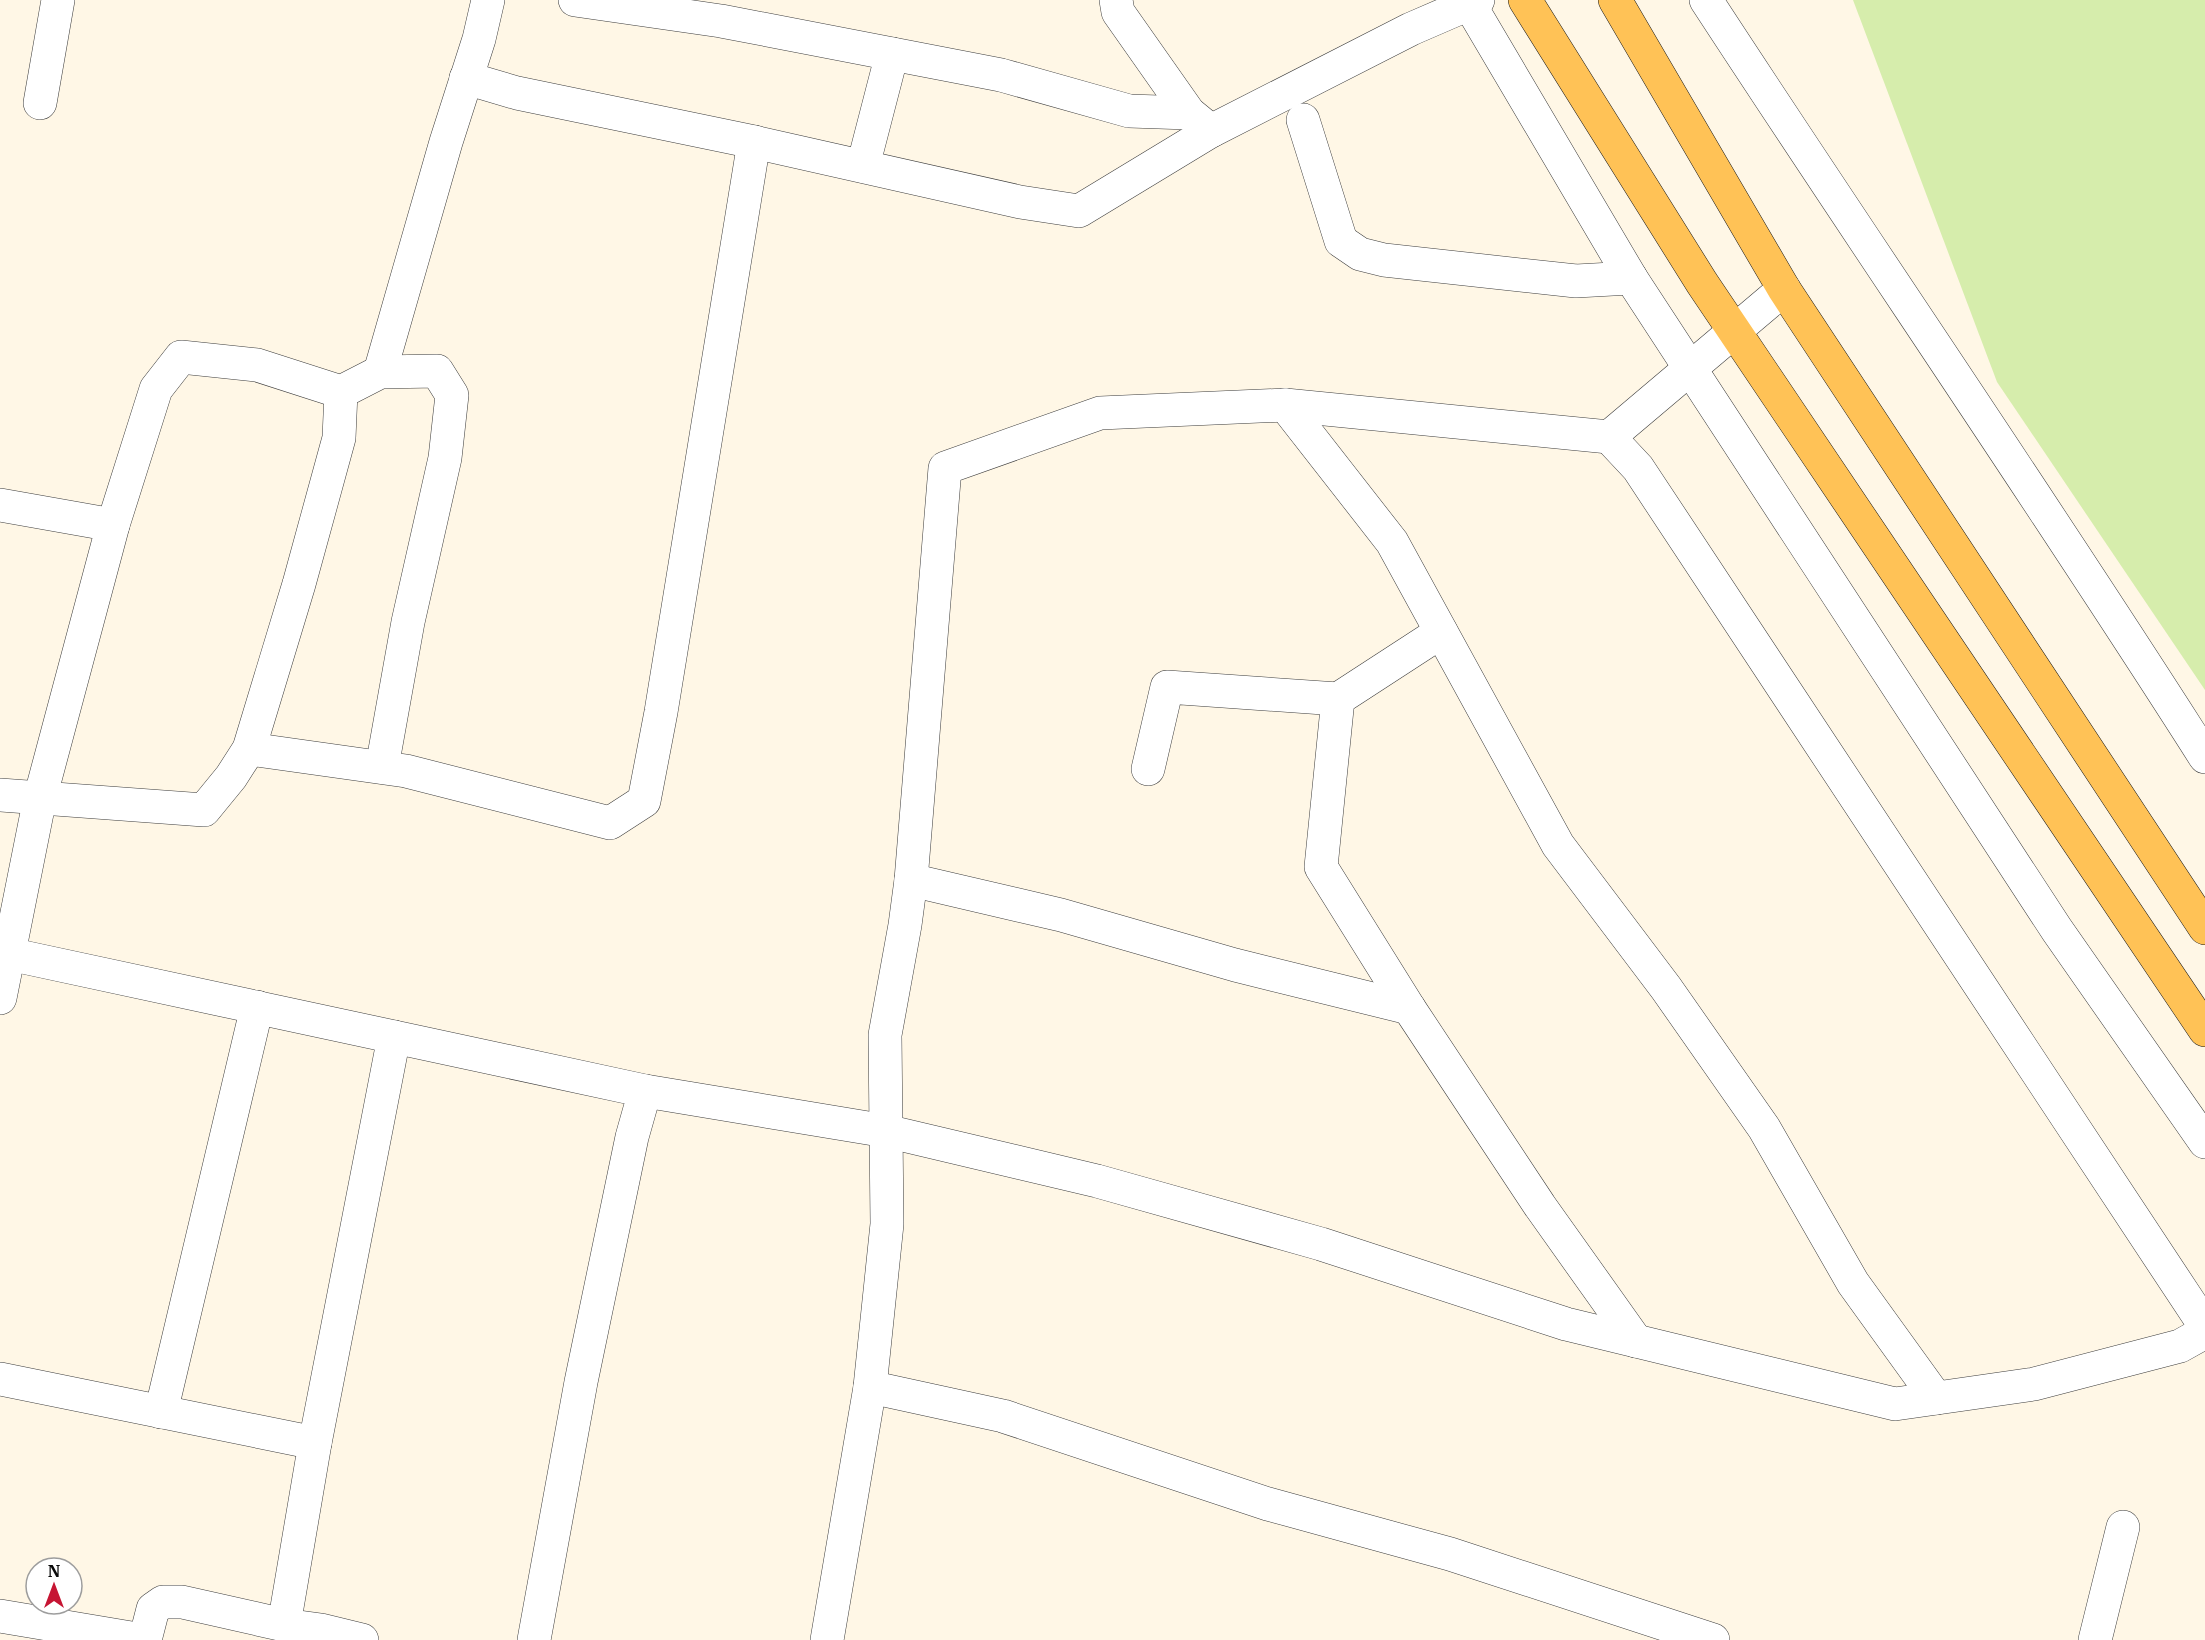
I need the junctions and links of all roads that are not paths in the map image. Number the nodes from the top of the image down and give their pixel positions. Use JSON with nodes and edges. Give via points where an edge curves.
{"nodes":[{"id":1,"x":58,"y":0,"type":"edge"},
{"id":2,"x":488,"y":0,"type":"edge"},
{"id":3,"x":575,"y":0,"type":"edge"},
{"id":4,"x":1116,"y":0,"type":"edge"},
{"id":5,"x":1525,"y":0,"type":"edge"},
{"id":6,"x":1615,"y":0,"type":"edge"},
{"id":7,"x":1706,"y":0,"type":"edge"},
{"id":8,"x":1472,"y":1,"type":"edge"},
{"id":9,"x":892,"y":54,"type":"junction"},
{"id":10,"x":466,"y":78,"type":"junction"},
{"id":11,"x":40,"y":103,"type":"dead end"},
{"id":12,"x":1303,"y":120,"type":"dead end"},
{"id":13,"x":1200,"y":122,"type":"junction"},
{"id":14,"x":754,"y":142,"type":"junction"},
{"id":15,"x":863,"y":166,"type":"junction"},
{"id":16,"x":1631,"y":278,"type":"junction"},
{"id":17,"x":1784,"y":289,"type":"junction"},
{"id":18,"x":1734,"y":331,"type":"junction"},
{"id":19,"x":1690,"y":368,"type":"junction"},
{"id":20,"x":380,"y":372,"type":"junction"},
{"id":21,"x":341,"y":392,"type":"junction"},
{"id":22,"x":1284,"y":405,"type":"junction"},
{"id":23,"x":1609,"y":437,"type":"junction"},
{"id":24,"x":0,"y":505,"type":"edge"},
{"id":25,"x":113,"y":525,"type":"junction"},
{"id":26,"x":1441,"y":632,"type":"junction"},
{"id":27,"x":1338,"y":699,"type":"junction"},
{"id":28,"x":249,"y":749,"type":"junction"},
{"id":29,"x":2205,"y":757,"type":"edge"},
{"id":30,"x":382,"y":767,"type":"junction"},
{"id":31,"x":1148,"y":769,"type":"dead end"},
{"id":32,"x":0,"y":795,"type":"edge"},
{"id":33,"x":40,"y":798,"type":"junction"},
{"id":34,"x":911,"y":880,"type":"junction"},
{"id":35,"x":2205,"y":928,"type":"edge"},
{"id":36,"x":9,"y":954,"type":"junction"},
{"id":37,"x":0,"y":998,"type":"edge"},
{"id":38,"x":256,"y":1007,"type":"junction"},
{"id":39,"x":1409,"y":1008,"type":"junction"},
{"id":40,"x":2205,"y":1030,"type":"edge"},
{"id":41,"x":394,"y":1036,"type":"junction"},
{"id":42,"x":645,"y":1091,"type":"junction"},
{"id":43,"x":886,"y":1131,"type":"junction"},
{"id":44,"x":2205,"y":1142,"type":"edge"},
{"id":45,"x":2205,"y":1326,"type":"edge"},
{"id":46,"x":2205,"y":1332,"type":"edge"},
{"id":47,"x":1636,"y":1341,"type":"junction"},
{"id":48,"x":0,"y":1379,"type":"edge"},
{"id":49,"x":870,"y":1387,"type":"junction"},
{"id":50,"x":1936,"y":1398,"type":"junction"},
{"id":51,"x":161,"y":1412,"type":"junction"},
{"id":52,"x":315,"y":1443,"type":"junction"},
{"id":53,"x":2123,"y":1527,"type":"dead end"},
{"id":54,"x":0,"y":1616,"type":"edge"},
{"id":55,"x":284,"y":1625,"type":"junction"},
{"id":56,"x":1646,"y":1630,"type":"edge"},
{"id":57,"x":144,"y":1640,"type":"edge"},
{"id":58,"x":362,"y":1640,"type":"edge"},
{"id":59,"x":534,"y":1640,"type":"edge"},
{"id":60,"x":828,"y":1640,"type":"edge"},
{"id":61,"x":1713,"y":1640,"type":"edge"},
{"id":62,"x":2095,"y":1640,"type":"edge"}],
"edges":[{"from":1,"to":11,"type":"street"},
{"from":2,"to":10,"type":"street"},
{"from":3,"to":9,"type":"street","via":[[721,21]]},
{"from":4,"to":13,"type":"street","via":[[1118,12]]},
{"from":5,"to":18,"type":"main road"},
{"from":6,"to":17,"type":"main road"},
{"from":7,"to":29,"type":"street"},
{"from":8,"to":13,"type":"street"},
{"from":8,"to":16,"type":"street"},
{"from":9,"to":13,"type":"street","via":[[1001,75],[1130,111]]},
{"from":9,"to":15,"type":"street"},
{"from":10,"to":14,"type":"street","via":[[517,93]]},
{"from":10,"to":20,"type":"street"},
{"from":12,"to":16,"type":"street","via":[[1341,241],[1360,254],[1576,281]]},
{"from":13,"to":15,"type":"street","via":[[1079,211],[1020,202]]},
{"from":14,"to":15,"type":"street"},
{"from":14,"to":30,"type":"street","via":[[662,712],[644,801],[610,823]]},
{"from":16,"to":19,"type":"street"},
{"from":17,"to":18,"type":"street"},
{"from":17,"to":35,"type":"main road"},
{"from":18,"to":19,"type":"street"},
{"from":18,"to":40,"type":"main road"},
{"from":19,"to":23,"type":"street"},
{"from":19,"to":44,"type":"street","via":[[2057,930]]},
{"from":20,"to":21,"type":"street"},
{"from":20,"to":30,"type":"street","via":[[437,370],[452,395],[445,458],[408,622]]},
{"from":21,"to":25,"type":"street","via":[[257,365],[181,357],[156,389]]},
{"from":21,"to":28,"type":"street","via":[[339,438]]},
{"from":22,"to":23,"type":"street"},
{"from":22,"to":26,"type":"street","via":[[1392,542]]},
{"from":22,"to":34,"type":"street","via":[[1100,413],[945,468]]},
{"from":23,"to":45,"type":"street","via":[[1638,468]]},
{"from":24,"to":25,"type":"street"},
{"from":25,"to":33,"type":"street"},
{"from":26,"to":27,"type":"street"},
{"from":26,"to":50,"type":"street","via":[[1558,845],[1666,988],[1764,1128],[1853,1283]]},
{"from":27,"to":31,"type":"street","via":[[1167,687]]},
{"from":27,"to":39,"type":"street","via":[[1321,867]]},
{"from":28,"to":30,"type":"street"},
{"from":28,"to":33,"type":"street","via":[[204,810]]},
{"from":32,"to":33,"type":"street"},
{"from":33,"to":36,"type":"street"},
{"from":34,"to":39,"type":"street","via":[[1061,915],[1235,965]]},
{"from":34,"to":43,"type":"street","via":[[885,1035]]},
{"from":36,"to":37,"type":"street"},
{"from":36,"to":38,"type":"street"},
{"from":38,"to":41,"type":"street"},
{"from":38,"to":51,"type":"street"},
{"from":39,"to":47,"type":"street","via":[[1540,1206]]},
{"from":41,"to":42,"type":"street"},
{"from":41,"to":52,"type":"street"},
{"from":42,"to":43,"type":"street"},
{"from":42,"to":59,"type":"street","via":[[581,1382]]},
{"from":43,"to":47,"type":"street","via":[[1164,1200],[1321,1244],[1566,1324]]},
{"from":43,"to":49,"type":"street","via":[[887,1224]]},
{"from":46,"to":50,"type":"street","via":[[2180,1346],[2034,1384]]},
{"from":47,"to":50,"type":"street","via":[[1895,1404]]},
{"from":48,"to":51,"type":"street"},
{"from":49,"to":56,"type":"street","via":[[1003,1416],[1268,1504],[1450,1554]]},
{"from":49,"to":60,"type":"street"},
{"from":51,"to":52,"type":"street"},
{"from":52,"to":55,"type":"street"},
{"from":53,"to":62,"type":"street"},
{"from":54,"to":57,"type":"street"},
{"from":55,"to":57,"type":"street","via":[[182,1602],[163,1602],[153,1609]]},
{"from":55,"to":58,"type":"street"},
{"from":56,"to":61,"type":"street"}]}
